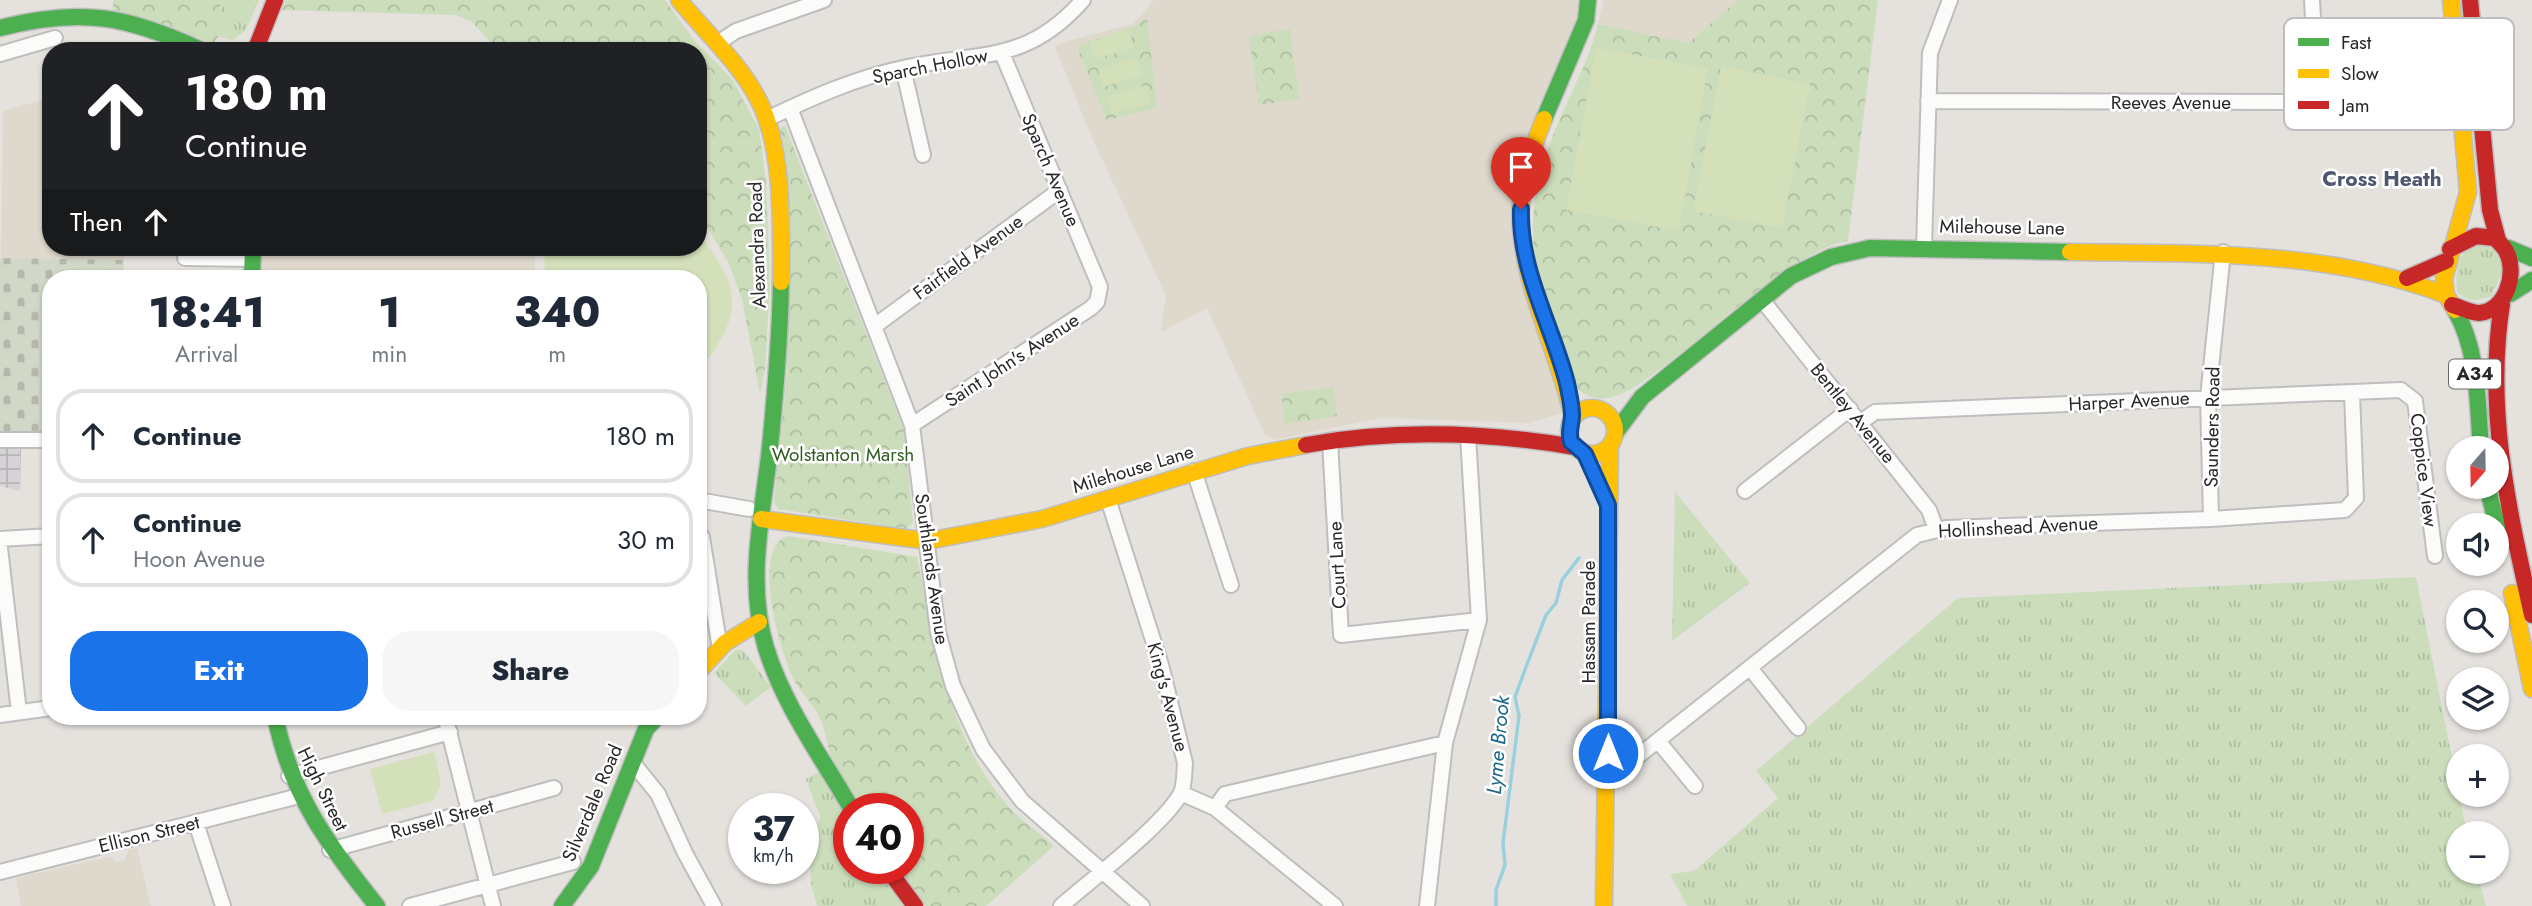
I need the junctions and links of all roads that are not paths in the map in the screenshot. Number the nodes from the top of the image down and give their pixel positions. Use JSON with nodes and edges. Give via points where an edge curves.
{"nodes":[{"id":1,"x":275,"y":0,"type":"edge"},
{"id":2,"x":679,"y":0,"type":"edge"},
{"id":3,"x":824,"y":0,"type":"edge"},
{"id":4,"x":1083,"y":0,"type":"edge"},
{"id":5,"x":1588,"y":0,"type":"edge"},
{"id":6,"x":1950,"y":0,"type":"edge"},
{"id":7,"x":2312,"y":0,"type":"edge"},
{"id":8,"x":2451,"y":0,"type":"edge"},
{"id":9,"x":2470,"y":0,"type":"edge"},
{"id":10,"x":2313,"y":18,"type":"edge"},
{"id":11,"x":2453,"y":18,"type":"edge"},
{"id":12,"x":2472,"y":18,"type":"edge"},
{"id":13,"x":0,"y":28,"type":"edge"},
{"id":14,"x":55,"y":38,"type":"dead end"},
{"id":15,"x":182,"y":42,"type":"edge"},
{"id":16,"x":259,"y":42,"type":"edge"},
{"id":17,"x":718,"y":43,"type":"junction"},
{"id":18,"x":1002,"y":53,"type":"junction"},
{"id":19,"x":0,"y":54,"type":"edge"},
{"id":20,"x":903,"y":68,"type":"junction"},
{"id":21,"x":1928,"y":101,"type":"junction"},
{"id":22,"x":2284,"y":102,"type":"edge"},
{"id":23,"x":790,"y":108,"type":"junction"},
{"id":24,"x":767,"y":119,"type":"junction"},
{"id":25,"x":2463,"y":130,"type":"edge"},
{"id":26,"x":2482,"y":130,"type":"edge"},
{"id":27,"x":923,"y":155,"type":"dead end"},
{"id":28,"x":1060,"y":190,"type":"junction"},
{"id":29,"x":2503,"y":244,"type":"junction"},
{"id":30,"x":1924,"y":247,"type":"junction"},
{"id":31,"x":2223,"y":252,"type":"junction"},
{"id":32,"x":2448,"y":255,"type":"junction"},
{"id":33,"x":212,"y":256,"type":"edge"},
{"id":34,"x":185,"y":258,"type":"dead end"},
{"id":35,"x":2532,"y":258,"type":"edge"},
{"id":36,"x":2407,"y":278,"type":"junction"},
{"id":37,"x":2532,"y":280,"type":"edge"},
{"id":38,"x":1100,"y":287,"type":"joint"},
{"id":39,"x":2506,"y":299,"type":"junction"},
{"id":40,"x":2449,"y":300,"type":"junction"},
{"id":41,"x":1763,"y":301,"type":"junction"},
{"id":42,"x":876,"y":325,"type":"junction"},
{"id":43,"x":2401,"y":390,"type":"joint"},
{"id":44,"x":2352,"y":393,"type":"junction"},
{"id":45,"x":1642,"y":397,"type":"junction"},
{"id":46,"x":2208,"y":397,"type":"junction"},
{"id":47,"x":1850,"y":408,"type":"junction"},
{"id":48,"x":1582,"y":415,"type":"junction"},
{"id":49,"x":1861,"y":422,"type":"junction"},
{"id":50,"x":912,"y":425,"type":"junction"},
{"id":51,"x":1468,"y":435,"type":"junction"},
{"id":52,"x":2480,"y":436,"type":"edge"},
{"id":53,"x":1520,"y":438,"type":"junction"},
{"id":54,"x":1613,"y":439,"type":"junction"},
{"id":55,"x":0,"y":440,"type":"edge"},
{"id":56,"x":42,"y":440,"type":"edge"},
{"id":57,"x":1330,"y":441,"type":"junction"},
{"id":58,"x":1580,"y":450,"type":"junction"},
{"id":59,"x":1194,"y":471,"type":"junction"},
{"id":60,"x":1745,"y":491,"type":"dead end"},
{"id":61,"x":1108,"y":499,"type":"junction"},
{"id":62,"x":2490,"y":499,"type":"edge"},
{"id":63,"x":707,"y":502,"type":"edge"},
{"id":64,"x":1608,"y":505,"type":"junction"},
{"id":65,"x":755,"y":514,"type":"junction"},
{"id":66,"x":2211,"y":519,"type":"junction"},
{"id":67,"x":1936,"y":529,"type":"junction"},
{"id":68,"x":42,"y":536,"type":"edge"},
{"id":69,"x":0,"y":538,"type":"edge"},
{"id":70,"x":928,"y":541,"type":"junction"},
{"id":71,"x":0,"y":548,"type":"edge"},
{"id":72,"x":2435,"y":556,"type":"dead end"},
{"id":73,"x":707,"y":568,"type":"edge"},
{"id":74,"x":1231,"y":585,"type":"dead end"},
{"id":75,"x":2532,"y":615,"type":"edge"},
{"id":76,"x":1479,"y":620,"type":"junction"},
{"id":77,"x":759,"y":622,"type":"junction"},
{"id":78,"x":5,"y":638,"type":"edge"},
{"id":79,"x":720,"y":649,"type":"junction"},
{"id":80,"x":707,"y":663,"type":"edge"},
{"id":81,"x":1750,"y":668,"type":"junction"},
{"id":82,"x":2532,"y":689,"type":"edge"},
{"id":83,"x":42,"y":709,"type":"edge"},
{"id":84,"x":19,"y":712,"type":"junction"},
{"id":85,"x":0,"y":715,"type":"edge"},
{"id":86,"x":276,"y":725,"type":"edge"},
{"id":87,"x":448,"y":725,"type":"edge"},
{"id":88,"x":650,"y":725,"type":"edge"},
{"id":89,"x":1798,"y":728,"type":"dead end"},
{"id":90,"x":450,"y":732,"type":"junction"},
{"id":91,"x":1658,"y":741,"type":"junction"},
{"id":92,"x":1446,"y":743,"type":"junction"},
{"id":93,"x":633,"y":763,"type":"junction"},
{"id":94,"x":289,"y":776,"type":"junction"},
{"id":95,"x":1608,"y":780,"type":"junction"},
{"id":96,"x":1695,"y":786,"type":"dead end"},
{"id":97,"x":554,"y":788,"type":"dead end"},
{"id":98,"x":843,"y":793,"type":"edge"},
{"id":99,"x":1181,"y":793,"type":"junction"},
{"id":100,"x":299,"y":796,"type":"junction"},
{"id":101,"x":1215,"y":808,"type":"junction"},
{"id":102,"x":469,"y":811,"type":"junction"},
{"id":103,"x":196,"y":823,"type":"junction"},
{"id":104,"x":330,"y":850,"type":"junction"},
{"id":105,"x":573,"y":862,"type":"dead end"},
{"id":106,"x":1103,"y":869,"type":"junction"},
{"id":107,"x":0,"y":872,"type":"edge"},
{"id":108,"x":899,"y":884,"type":"edge"},
{"id":109,"x":488,"y":885,"type":"junction"},
{"id":110,"x":223,"y":906,"type":"edge"},
{"id":111,"x":377,"y":906,"type":"edge"},
{"id":112,"x":410,"y":906,"type":"edge"},
{"id":113,"x":494,"y":906,"type":"edge"},
{"id":114,"x":562,"y":906,"type":"edge"},
{"id":115,"x":714,"y":906,"type":"edge"},
{"id":116,"x":915,"y":906,"type":"edge"},
{"id":117,"x":1061,"y":906,"type":"edge"},
{"id":118,"x":1142,"y":906,"type":"edge"},
{"id":119,"x":1335,"y":906,"type":"edge"},
{"id":120,"x":1427,"y":906,"type":"edge"},
{"id":121,"x":1604,"y":906,"type":"edge"}],
"edges":[{"from":1,"to":16,"type":"main road"},
{"from":2,"to":17,"type":"main road","name":"Alexandra Road"},
{"from":3,"to":17,"type":"street","via":[[736,31]]},
{"from":4,"to":18,"type":"street","name":"Sparch Hollow","via":[[1044,37]]},
{"from":5,"to":48,"type":"main road","via":[[1586,20],[1526,169],[1521,226],[1527,263]]},
{"from":6,"to":21,"type":"street","via":[[1930,52]]},
{"from":7,"to":10,"type":"street","name":"Reeves Avenue"},
{"from":8,"to":11,"type":"main road"},
{"from":9,"to":12,"type":"main road"},
{"from":13,"to":15,"type":"main road","via":[[81,18],[134,22]]},
{"from":14,"to":19,"type":"street"},
{"from":17,"to":24,"type":"main road","name":"Alexandra Road","via":[[750,85]]},
{"from":18,"to":20,"type":"street","name":"Sparch Hollow"},
{"from":18,"to":28,"type":"street","name":"Sparch Avenue"},
{"from":20,"to":23,"type":"street","name":"Sparch Hollow","via":[[850,82]]},
{"from":20,"to":27,"type":"street"},
{"from":21,"to":22,"type":"street","name":"Reeves Avenue"},
{"from":21,"to":30,"type":"street"},
{"from":23,"to":24,"type":"street","name":"Sparch Hollow"},
{"from":23,"to":42,"type":"street","name":"Southlands Avenue"},
{"from":24,"to":65,"type":"main road","name":"Alexandra Road","via":[[774,149],[782,286],[778,382]]},
{"from":25,"to":32,"type":"main road","via":[[2468,185]]},
{"from":26,"to":29,"type":"main road","via":[[2490,211]]},
{"from":28,"to":38,"type":"street","name":"Sparch Avenue"},
{"from":28,"to":42,"type":"street","name":"Fairfield Avenue"},
{"from":29,"to":32,"type":"main road","via":[[2480,235],[2469,237]]},
{"from":29,"to":35,"type":"main road"},
{"from":29,"to":39,"type":"main road","via":[[2514,269]]},
{"from":30,"to":31,"type":"main road","name":"Milehouse Lane"},
{"from":30,"to":41,"type":"main road","name":"Milehouse Lane","via":[[1870,248],[1831,257],[1791,276]]},
{"from":31,"to":36,"type":"main road","name":"Milehouse Lane","via":[[2320,260]]},
{"from":31,"to":46,"type":"street","name":"Saunders Road"},
{"from":32,"to":36,"type":"main road"},
{"from":32,"to":40,"type":"main road","via":[[2444,279]]},
{"from":33,"to":34,"type":"street"},
{"from":36,"to":40,"type":"main road","name":"Milehouse Lane"},
{"from":37,"to":39,"type":"main road"},
{"from":38,"to":50,"type":"street","name":"Saint John's Avenue","via":[[1091,308]]},
{"from":39,"to":40,"type":"main road","via":[[2475,312]]},
{"from":39,"to":75,"type":"main road","number":"A34","via":[[2493,353],[2495,405]]},
{"from":40,"to":52,"type":"main road","number":"A34","via":[[2472,348]]},
{"from":41,"to":45,"type":"main road","name":"Milehouse Lane"},
{"from":41,"to":47,"type":"street","name":"Bentley Avenue"},
{"from":42,"to":50,"type":"street","name":"Southlands Avenue"},
{"from":43,"to":44,"type":"street","name":"Harper Avenue"},
{"from":43,"to":72,"type":"street","name":"Coppice View","via":[[2415,401]]},
{"from":44,"to":46,"type":"street","name":"Harper Avenue"},
{"from":44,"to":66,"type":"street","name":"Hollinshead Avenue","via":[[2356,498],[2345,510]]},
{"from":45,"to":48,"type":"main road","name":"Milehouse Lane"},
{"from":45,"to":54,"type":"main road","name":"Milehouse Lane"},
{"from":46,"to":49,"type":"street","name":"Harper Avenue","via":[[1875,412]]},
{"from":46,"to":66,"type":"street","name":"Saunders Road"},
{"from":47,"to":49,"type":"street","name":"Bentley Avenue"},
{"from":47,"to":60,"type":"street"},
{"from":48,"to":53,"type":"main road","name":"Milehouse Lane"},
{"from":48,"to":54,"type":"main road","via":[[1612,419]]},
{"from":48,"to":58,"type":"main road","via":[[1569,434]]},
{"from":49,"to":67,"type":"street","name":"Bentley Avenue","via":[[1928,510]]},
{"from":50,"to":70,"type":"street","name":"Southlands Avenue"},
{"from":51,"to":53,"type":"main road","name":"Milehouse Lane"},
{"from":51,"to":57,"type":"main road","name":"Milehouse Lane","via":[[1391,434]]},
{"from":51,"to":76,"type":"street"},
{"from":53,"to":58,"type":"main road","name":"Milehouse Lane"},
{"from":54,"to":58,"type":"main road","via":[[1599,454]]},
{"from":54,"to":64,"type":"main road","name":"Hassam Parade"},
{"from":55,"to":56,"type":"street"},
{"from":57,"to":59,"type":"main road","name":"Milehouse Lane"},
{"from":57,"to":76,"type":"street","name":"Court Lane","via":[[1341,635]]},
{"from":58,"to":64,"type":"main road","name":"Hassam Parade"},
{"from":59,"to":61,"type":"main road","name":"Milehouse Lane"},
{"from":59,"to":74,"type":"street"},
{"from":61,"to":70,"type":"main road","name":"Milehouse Lane","via":[[1016,525]]},
{"from":61,"to":99,"type":"street","name":"King's Avenue","via":[[1161,665],[1185,763]]},
{"from":62,"to":82,"type":"main road"},
{"from":63,"to":65,"type":"street"},
{"from":64,"to":95,"type":"main road","name":"Hassam Parade"},
{"from":65,"to":70,"type":"main road","name":"Milehouse Lane"},
{"from":65,"to":77,"type":"main road","name":"Alexandra Road"},
{"from":66,"to":67,"type":"street","name":"Hollinshead Avenue"},
{"from":67,"to":81,"type":"street","name":"Hollinshead Avenue","via":[[1917,535]]},
{"from":68,"to":69,"type":"street"},
{"from":70,"to":106,"type":"street","name":"Southlands Avenue","via":[[938,632],[953,686],[983,749],[1022,801]]},
{"from":71,"to":78,"type":"street"},
{"from":73,"to":79,"type":"street"},
{"from":76,"to":92,"type":"street"},
{"from":77,"to":79,"type":"main road"},
{"from":77,"to":98,"type":"main road","name":"Alexandra Road","via":[[785,691]]},
{"from":78,"to":84,"type":"street"},
{"from":79,"to":80,"type":"main road"},
{"from":81,"to":89,"type":"street"},
{"from":81,"to":91,"type":"street","name":"Hollinshead Avenue"},
{"from":83,"to":84,"type":"street"},
{"from":84,"to":85,"type":"street"},
{"from":86,"to":94,"type":"main road","name":"High Street"},
{"from":87,"to":90,"type":"street"},
{"from":88,"to":93,"type":"main road","name":"Silverdale Road"},
{"from":90,"to":94,"type":"street"},
{"from":90,"to":102,"type":"street"},
{"from":91,"to":95,"type":"street","name":"Hollinshead Avenue"},
{"from":91,"to":96,"type":"street"},
{"from":92,"to":101,"type":"street","via":[[1225,794]]},
{"from":92,"to":120,"type":"street"},
{"from":93,"to":114,"type":"main road","name":"Silverdale Road","via":[[591,866]]},
{"from":93,"to":115,"type":"street","via":[[658,793]]},
{"from":94,"to":100,"type":"main road","name":"High Street"},
{"from":95,"to":121,"type":"main road","name":"Hassam Parade"},
{"from":97,"to":102,"type":"street","name":"Russell Street"},
{"from":99,"to":101,"type":"street"},
{"from":99,"to":106,"type":"street"},
{"from":100,"to":103,"type":"street","name":"Ellison Street"},
{"from":100,"to":104,"type":"main road","name":"High Street"},
{"from":101,"to":119,"type":"street"},
{"from":102,"to":104,"type":"street","name":"Russell Street"},
{"from":102,"to":109,"type":"street"},
{"from":103,"to":107,"type":"street","name":"Ellison Street"},
{"from":103,"to":110,"type":"street"},
{"from":104,"to":111,"type":"main road","name":"High Street"},
{"from":105,"to":109,"type":"street"},
{"from":106,"to":117,"type":"street"},
{"from":106,"to":118,"type":"street","name":"Southlands Avenue"},
{"from":108,"to":116,"type":"main road"},
{"from":109,"to":112,"type":"street"},
{"from":109,"to":113,"type":"street"}]}
